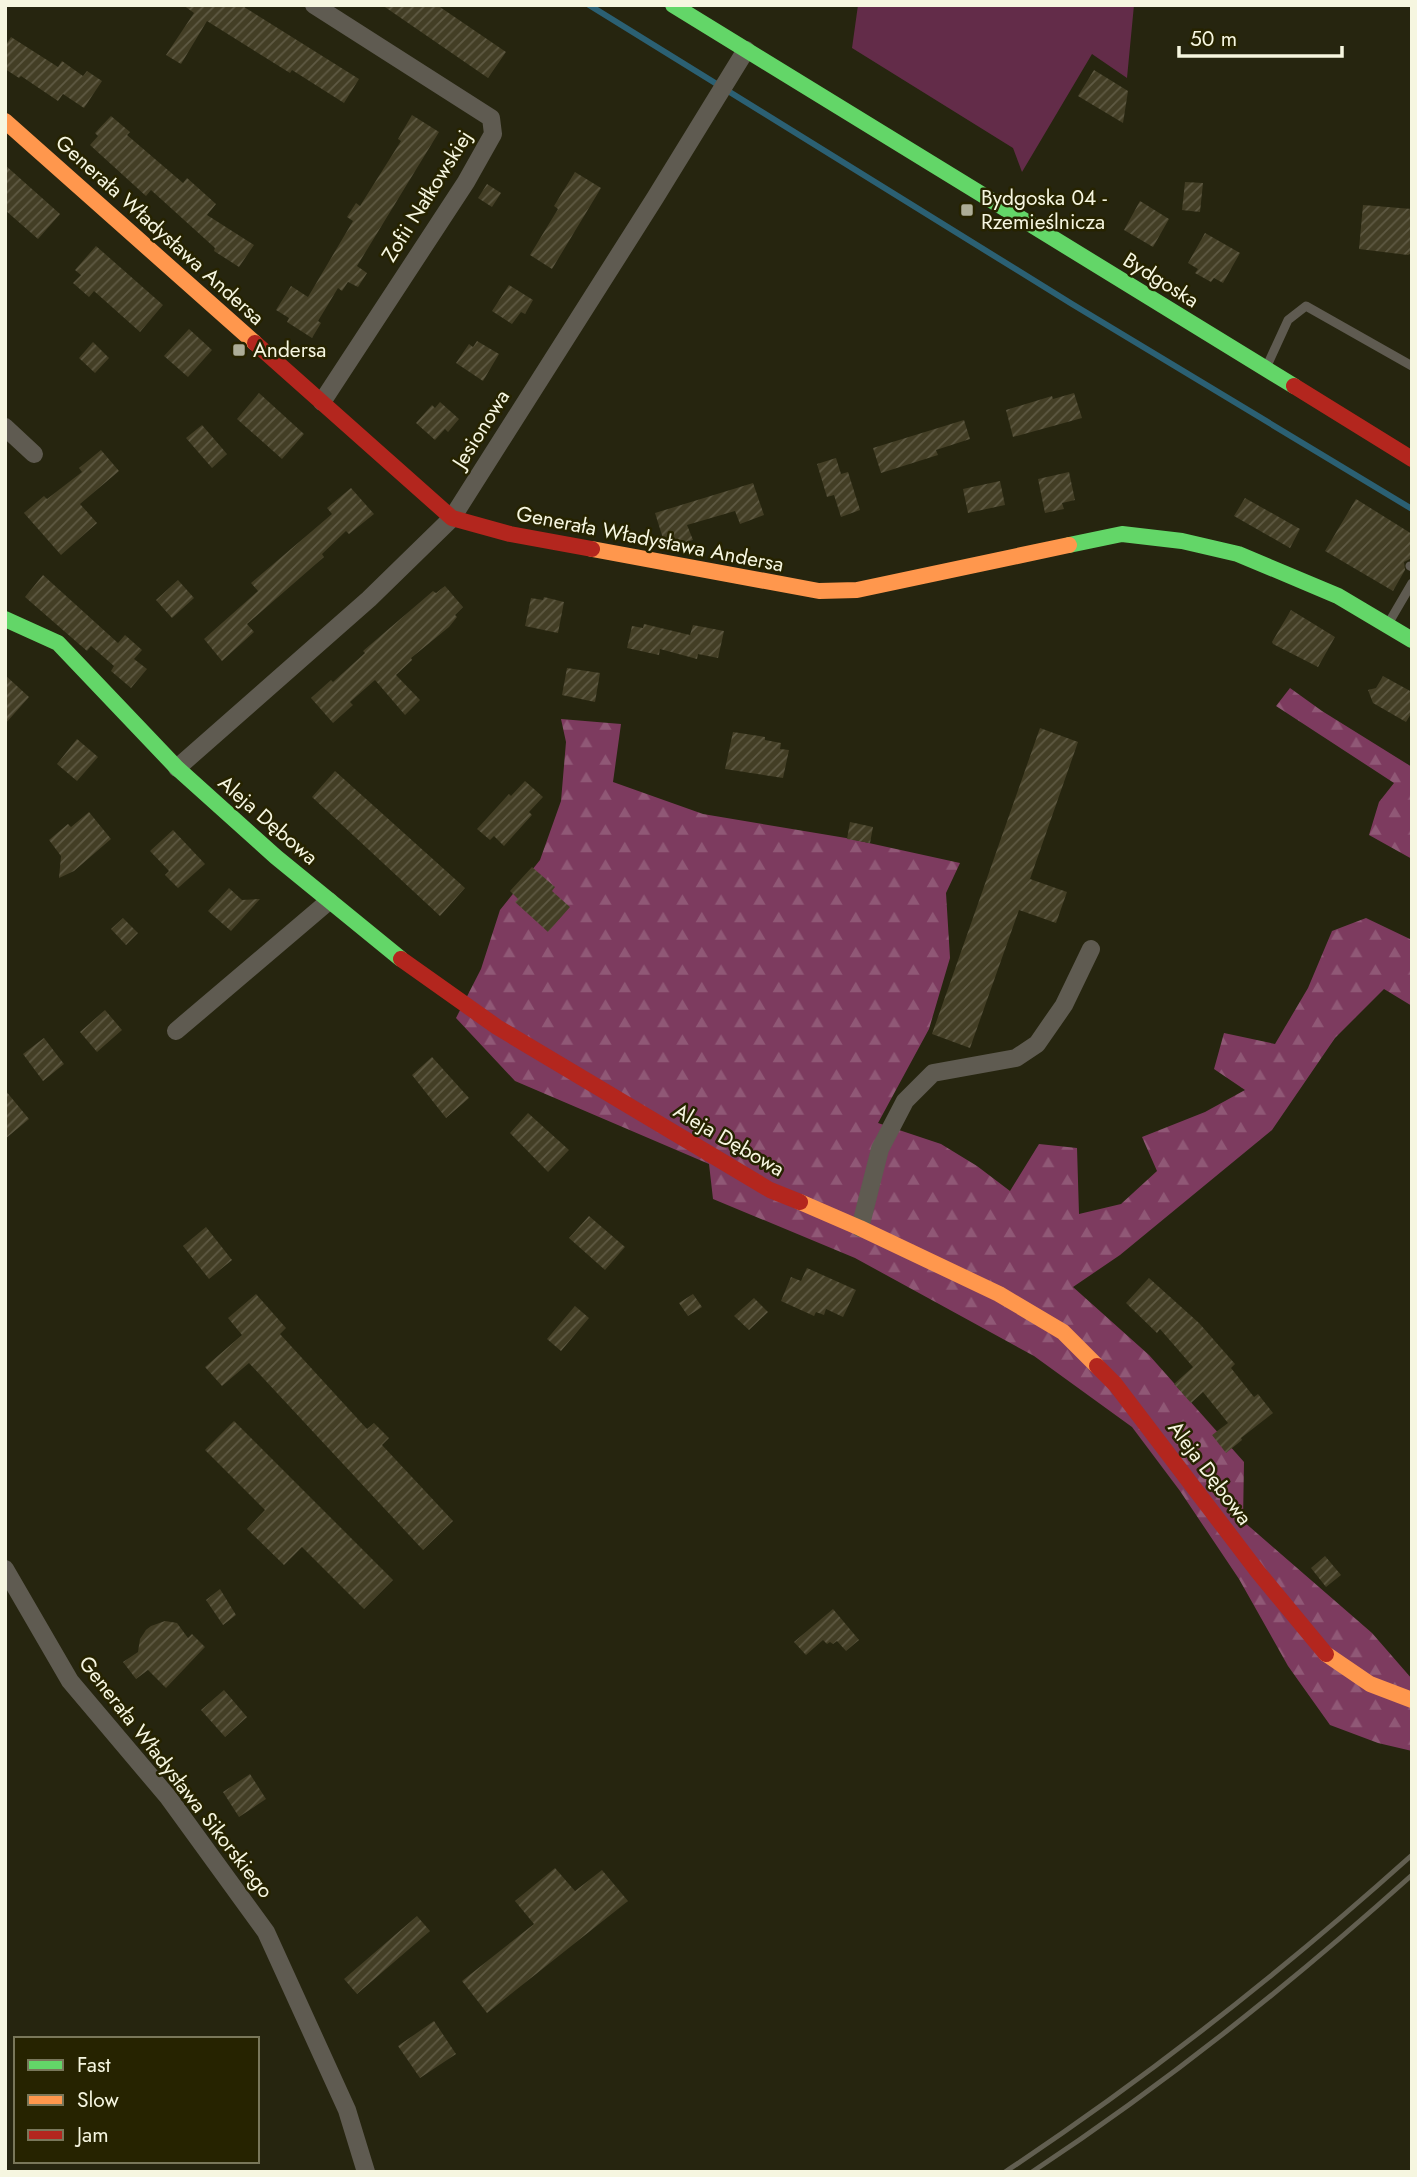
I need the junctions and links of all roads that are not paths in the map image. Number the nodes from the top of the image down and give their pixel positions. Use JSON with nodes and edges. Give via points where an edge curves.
{"nodes":[{"id":1,"x":313,"y":5,"type":"edge"},
{"id":2,"x":674,"y":5,"type":"edge"},
{"id":3,"x":746,"y":50,"type":"junction"},
{"id":4,"x":5,"y":121,"type":"edge"},
{"id":5,"x":1412,"y":366,"type":"edge"},
{"id":6,"x":1265,"y":369,"type":"junction"},
{"id":7,"x":322,"y":402,"type":"junction"},
{"id":8,"x":5,"y":427,"type":"edge"},
{"id":9,"x":34,"y":454,"type":"dead end"},
{"id":10,"x":1412,"y":458,"type":"edge"},
{"id":11,"x":452,"y":517,"type":"junction"},
{"id":12,"x":1412,"y":583,"type":"edge"},
{"id":13,"x":5,"y":619,"type":"edge"},
{"id":14,"x":1387,"y":625,"type":"junction"},
{"id":15,"x":1412,"y":640,"type":"edge"},
{"id":16,"x":177,"y":768,"type":"junction"},
{"id":17,"x":329,"y":901,"type":"junction"},
{"id":18,"x":1091,"y":948,"type":"dead end"},
{"id":19,"x":176,"y":1031,"type":"dead end"},
{"id":20,"x":860,"y":1228,"type":"junction"},
{"id":21,"x":5,"y":1569,"type":"edge"},
{"id":22,"x":1412,"y":1700,"type":"edge"},
{"id":23,"x":366,"y":2172,"type":"edge"}],
"edges":[{"from":1,"to":7,"type":"street","name":"Zofii Nałkowskiej","via":[[491,118],[493,134]]},
{"from":2,"to":3,"type":"street","name":"Bydgoska"},
{"from":3,"to":6,"type":"street","name":"Bydgoska"},
{"from":3,"to":11,"type":"street","name":"Jesionowa"},
{"from":4,"to":7,"type":"street","name":"Generała Władysława Andersa"},
{"from":5,"to":6,"type":"lane","via":[[1306,306],[1287,320]]},
{"from":6,"to":10,"type":"street","name":"Bydgoska"},
{"from":7,"to":11,"type":"street","name":"Generała Władysława Andersa"},
{"from":8,"to":9,"type":"street"},
{"from":11,"to":14,"type":"street","name":"Generała Władysława Andersa","via":[[510,534],[819,592],[895,583],[1122,534],[1238,554],[1338,596]]},
{"from":11,"to":16,"type":"street","name":"Jesionowa","via":[[369,599]]},
{"from":12,"to":14,"type":"lane"},
{"from":13,"to":16,"type":"street","name":"Aleja Dębowa","via":[[58,643]]},
{"from":14,"to":15,"type":"street","name":"Generała Władysława Andersa"},
{"from":16,"to":17,"type":"street","name":"Aleja Dębowa"},
{"from":17,"to":19,"type":"street"},
{"from":17,"to":20,"type":"street","name":"Aleja Dębowa","via":[[392,953],[497,1027],[770,1189]]},
{"from":18,"to":20,"type":"street","via":[[1064,1005],[1037,1044],[1016,1058],[933,1073],[905,1101],[880,1149]]},
{"from":20,"to":22,"type":"street","name":"Aleja Dębowa","via":[[999,1294],[1063,1332],[1115,1384],[1330,1659],[1370,1684]]},
{"from":21,"to":23,"type":"street","name":"Generała Władysława Sikorskiego","via":[[71,1681],[168,1797],[266,1932],[346,2110]]}]}
